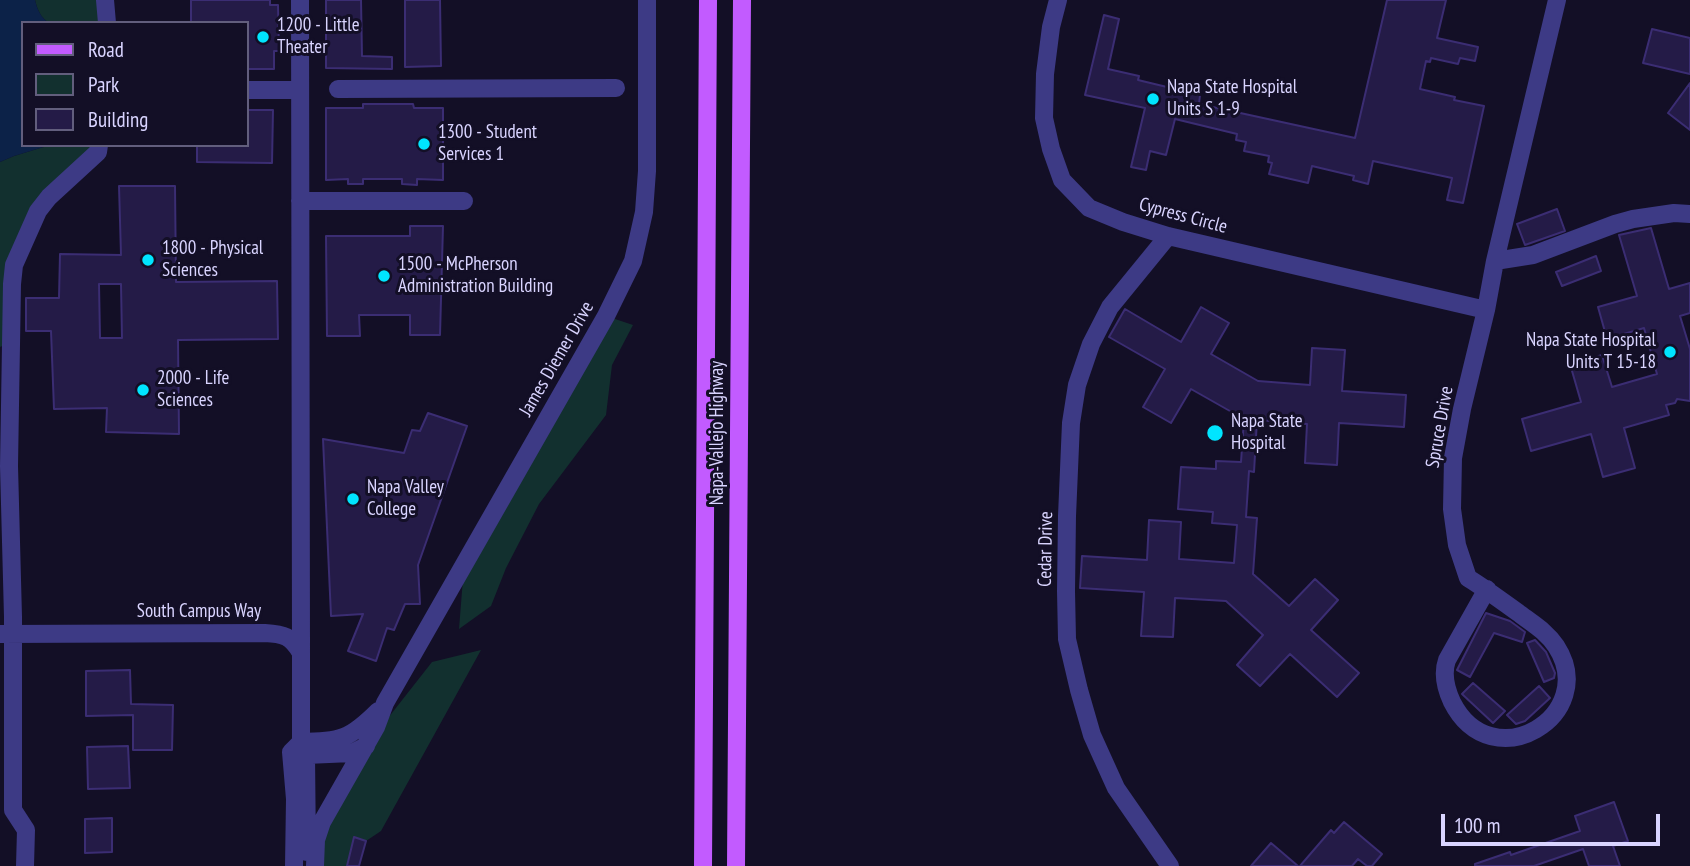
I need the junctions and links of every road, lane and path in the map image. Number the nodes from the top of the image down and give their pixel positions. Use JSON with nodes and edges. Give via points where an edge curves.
{"nodes":[{"id":1,"x":105,"y":0,"type":"edge"},
{"id":2,"x":300,"y":0,"type":"edge"},
{"id":3,"x":647,"y":0,"type":"edge"},
{"id":4,"x":708,"y":0,"type":"edge"},
{"id":5,"x":742,"y":0,"type":"edge"},
{"id":6,"x":1058,"y":0,"type":"edge"},
{"id":7,"x":1557,"y":0,"type":"edge"},
{"id":8,"x":107,"y":21,"type":"edge"},
{"id":9,"x":615,"y":88,"type":"dead end"},
{"id":10,"x":338,"y":89,"type":"dead end"},
{"id":11,"x":248,"y":90,"type":"edge"},
{"id":12,"x":300,"y":90,"type":"junction"},
{"id":13,"x":98,"y":147,"type":"edge"},
{"id":14,"x":300,"y":201,"type":"junction"},
{"id":15,"x":464,"y":201,"type":"dead end"},
{"id":16,"x":1690,"y":214,"type":"edge"},
{"id":17,"x":1168,"y":236,"type":"junction"},
{"id":18,"x":1495,"y":261,"type":"junction"},
{"id":19,"x":1486,"y":310,"type":"junction"},
{"id":20,"x":1487,"y":589,"type":"junction"},
{"id":21,"x":6,"y":634,"type":"edge"},
{"id":22,"x":301,"y":653,"type":"junction"},
{"id":23,"x":385,"y":703,"type":"junction"},
{"id":24,"x":366,"y":746,"type":"junction"},
{"id":25,"x":299,"y":750,"type":"junction"},
{"id":26,"x":25,"y":866,"type":"edge"},
{"id":27,"x":294,"y":866,"type":"edge"},
{"id":28,"x":308,"y":866,"type":"edge"},
{"id":29,"x":315,"y":866,"type":"edge"},
{"id":30,"x":703,"y":866,"type":"edge"},
{"id":31,"x":736,"y":866,"type":"edge"},
{"id":32,"x":1170,"y":866,"type":"edge"}],
"edges":[{"from":1,"to":8,"type":"street"},
{"from":2,"to":12,"type":"street"},
{"from":3,"to":23,"type":"street","name":"James Diemer Drive","via":[[647,182],[633,261]]},
{"from":4,"to":30,"type":"main road","name":"Napa-Vallejo Highway"},
{"from":5,"to":31,"type":"main road","name":"Napa-Vallejo Highway"},
{"from":6,"to":17,"type":"street","name":"Cypress Circle","via":[[1045,74],[1044,118],[1062,180],[1089,208]]},
{"from":7,"to":18,"type":"street","name":"Spruce Drive"},
{"from":9,"to":10,"type":"street"},
{"from":11,"to":12,"type":"street"},
{"from":12,"to":14,"type":"street"},
{"from":13,"to":21,"type":"street","via":[[38,211],[14,265]]},
{"from":14,"to":15,"type":"street"},
{"from":14,"to":22,"type":"street"},
{"from":16,"to":18,"type":"street","via":[[1633,219],[1533,255]]},
{"from":17,"to":19,"type":"street","name":"Cypress Circle"},
{"from":17,"to":32,"type":"street","name":"Cedar Drive","via":[[1110,307],[1077,385],[1071,423],[1066,592],[1067,639],[1093,735],[1116,788]]},
{"from":18,"to":19,"type":"street","name":"Spruce Drive"},
{"from":19,"to":20,"type":"street","name":"Spruce Drive","via":[[1452,458],[1452,509],[1468,578]]},
{"from":20,"to":20,"type":"street","name":"Spruce Drive","via":[[1446,665],[1446,686],[1454,705],[1473,726],[1493,737],[1519,737],[1538,730],[1552,717],[1564,696],[1565,669],[1546,634]]},
{"from":21,"to":22,"type":"street","name":"South Campus Way","via":[[276,633],[294,642]]},
{"from":21,"to":26,"type":"street","via":[[13,810],[26,830]]},
{"from":22,"to":25,"type":"street"},
{"from":23,"to":24,"type":"street","name":"James Diemer Drive"},
{"from":23,"to":25,"type":"street","name":"James Diemer Drive","via":[[344,738]]},
{"from":24,"to":25,"type":"street","via":[[352,753]]},
{"from":24,"to":29,"type":"street","name":"James Diemer Drive","via":[[322,822]]},
{"from":25,"to":27,"type":"street"},
{"from":25,"to":28,"type":"street"}]}
